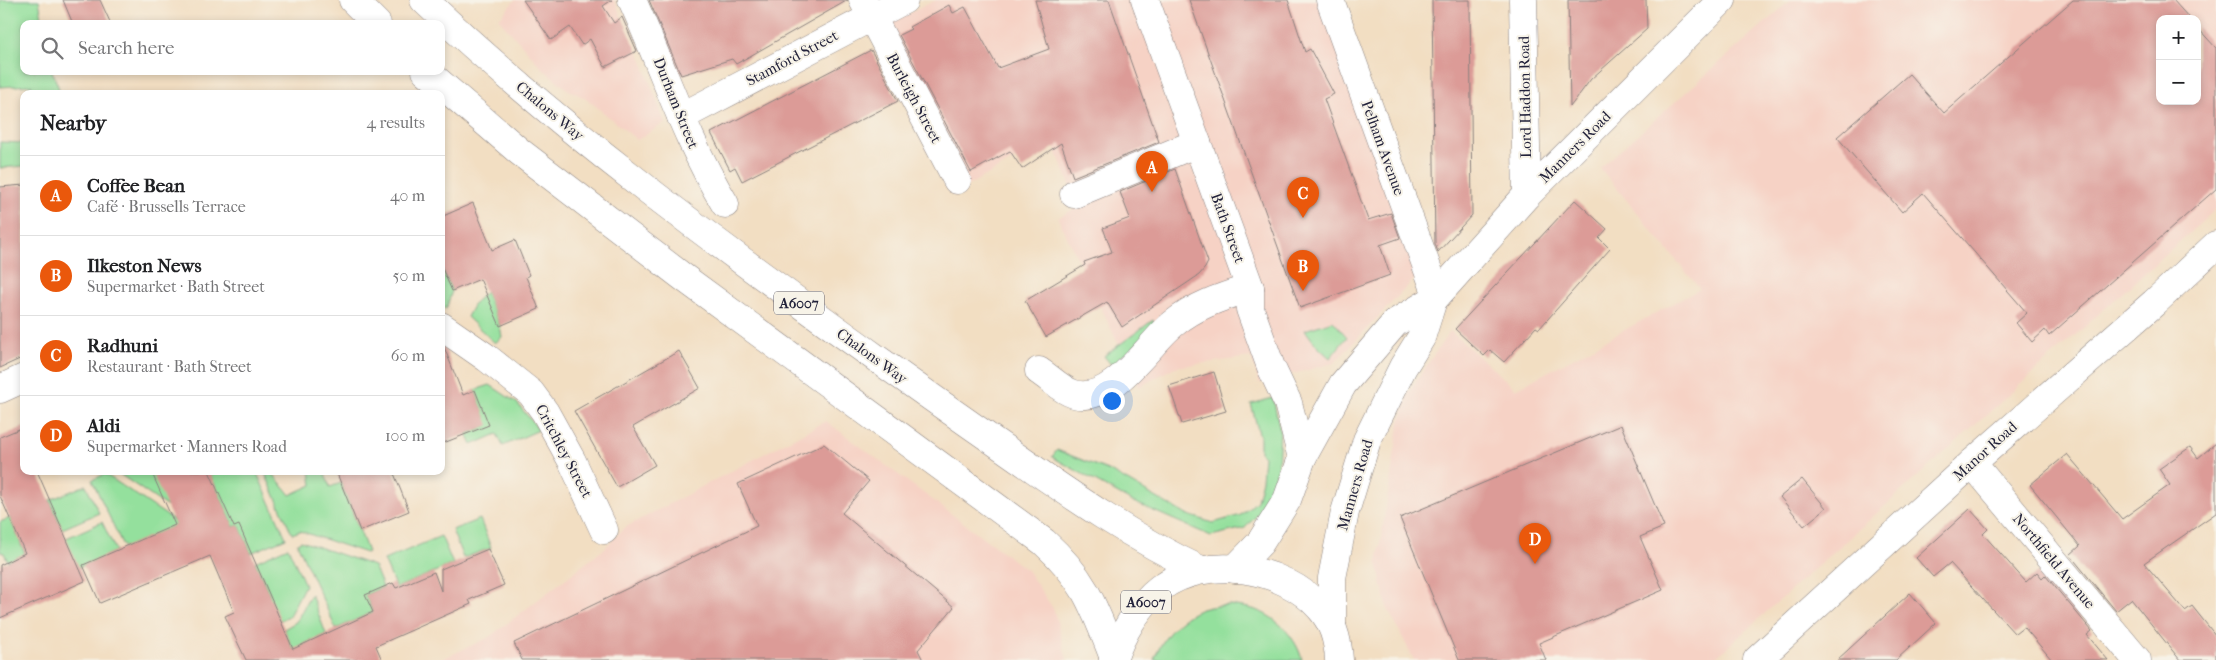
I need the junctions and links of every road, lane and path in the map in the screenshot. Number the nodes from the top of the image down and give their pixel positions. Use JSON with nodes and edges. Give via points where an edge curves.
{"nodes":[{"id":1,"x":353,"y":0,"type":"edge"},
{"id":2,"x":424,"y":0,"type":"edge"},
{"id":3,"x":632,"y":0,"type":"edge"},
{"id":4,"x":904,"y":0,"type":"edge"},
{"id":5,"x":1145,"y":0,"type":"edge"},
{"id":6,"x":1330,"y":0,"type":"edge"},
{"id":7,"x":1523,"y":0,"type":"edge"},
{"id":8,"x":1722,"y":0,"type":"edge"},
{"id":9,"x":867,"y":8,"type":"edge"},
{"id":10,"x":373,"y":20,"type":"edge"},
{"id":11,"x":431,"y":75,"type":"edge"},
{"id":12,"x":681,"y":117,"type":"junction"},
{"id":13,"x":1197,"y":143,"type":"junction"},
{"id":14,"x":957,"y":180,"type":"dead end"},
{"id":15,"x":1074,"y":194,"type":"dead end"},
{"id":16,"x":1527,"y":195,"type":"junction"},
{"id":17,"x":725,"y":204,"type":"dead end"},
{"id":18,"x":2216,"y":245,"type":"edge"},
{"id":19,"x":1250,"y":288,"type":"junction"},
{"id":20,"x":1435,"y":298,"type":"junction"},
{"id":21,"x":445,"y":329,"type":"edge"},
{"id":22,"x":1039,"y":371,"type":"dead end"},
{"id":23,"x":20,"y":380,"type":"edge"},
{"id":24,"x":0,"y":389,"type":"edge"},
{"id":25,"x":1302,"y":458,"type":"junction"},
{"id":26,"x":1972,"y":463,"type":"junction"},
{"id":27,"x":604,"y":530,"type":"dead end"},
{"id":28,"x":1235,"y":569,"type":"junction"},
{"id":29,"x":1201,"y":570,"type":"junction"},
{"id":30,"x":1336,"y":642,"type":"edge"},
{"id":31,"x":1113,"y":659,"type":"edge"},
{"id":32,"x":1361,"y":660,"type":"edge"},
{"id":33,"x":1757,"y":660,"type":"edge"},
{"id":34,"x":2137,"y":660,"type":"edge"}],
"edges":[{"from":1,"to":10,"type":"main road"},
{"from":2,"to":29,"type":"main road","name":"Chalons Way","number":"A6007","via":[[558,119],[700,232],[1074,498],[1142,540]]},
{"from":3,"to":12,"type":"main road","name":"Durham Street"},
{"from":4,"to":9,"type":"main road","name":"Stamford Street"},
{"from":5,"to":13,"type":"main road","name":"Bath Street"},
{"from":6,"to":20,"type":"main road","name":"Pelham Avenue"},
{"from":7,"to":16,"type":"main road","name":"Lord Haddon Road"},
{"from":8,"to":16,"type":"main road","name":"Manners Road"},
{"from":9,"to":12,"type":"main road","name":"Stamford Street"},
{"from":9,"to":14,"type":"main road","name":"Burleigh Street"},
{"from":11,"to":31,"type":"main road","number":"A6007","via":[[520,152],[676,271],[1038,537],[1059,556],[1085,589]]},
{"from":12,"to":17,"type":"main road","name":"Durham Street","via":[[706,172]]},
{"from":13,"to":15,"type":"main road"},
{"from":13,"to":19,"type":"main road","name":"Bath Street"},
{"from":16,"to":20,"type":"main road","name":"Manners Road"},
{"from":18,"to":26,"type":"main road","name":"Manor Road"},
{"from":19,"to":22,"type":"main road","via":[[1208,302],[1186,314],[1162,333],[1119,380],[1101,390],[1076,394]]},
{"from":19,"to":25,"type":"main road","name":"Bath Street","via":[[1250,309],[1288,403]]},
{"from":20,"to":25,"type":"main road","name":"Manners Road","via":[[1395,323],[1343,384]]},
{"from":20,"to":30,"type":"main road","name":"Manners Road","via":[[1421,338],[1367,440],[1345,512],[1332,578]]},
{"from":21,"to":27,"type":"main road","name":"Critchley Street","via":[[531,393],[572,461]]},
{"from":23,"to":24,"type":"main road"},
{"from":25,"to":28,"type":"main road","name":"Manners Road","via":[[1287,500],[1260,543]]},
{"from":26,"to":33,"type":"main road","name":"Manor Road"},
{"from":26,"to":34,"type":"main road","name":"Northfield Avenue"},
{"from":28,"to":29,"type":"main road","number":"A6007"},
{"from":28,"to":30,"type":"main road","number":"A6007","via":[[1266,573],[1288,583],[1316,604]]},
{"from":29,"to":31,"type":"main road","number":"A6007","via":[[1160,588],[1131,622]]},
{"from":30,"to":32,"type":"main road","number":"A6007"}]}
